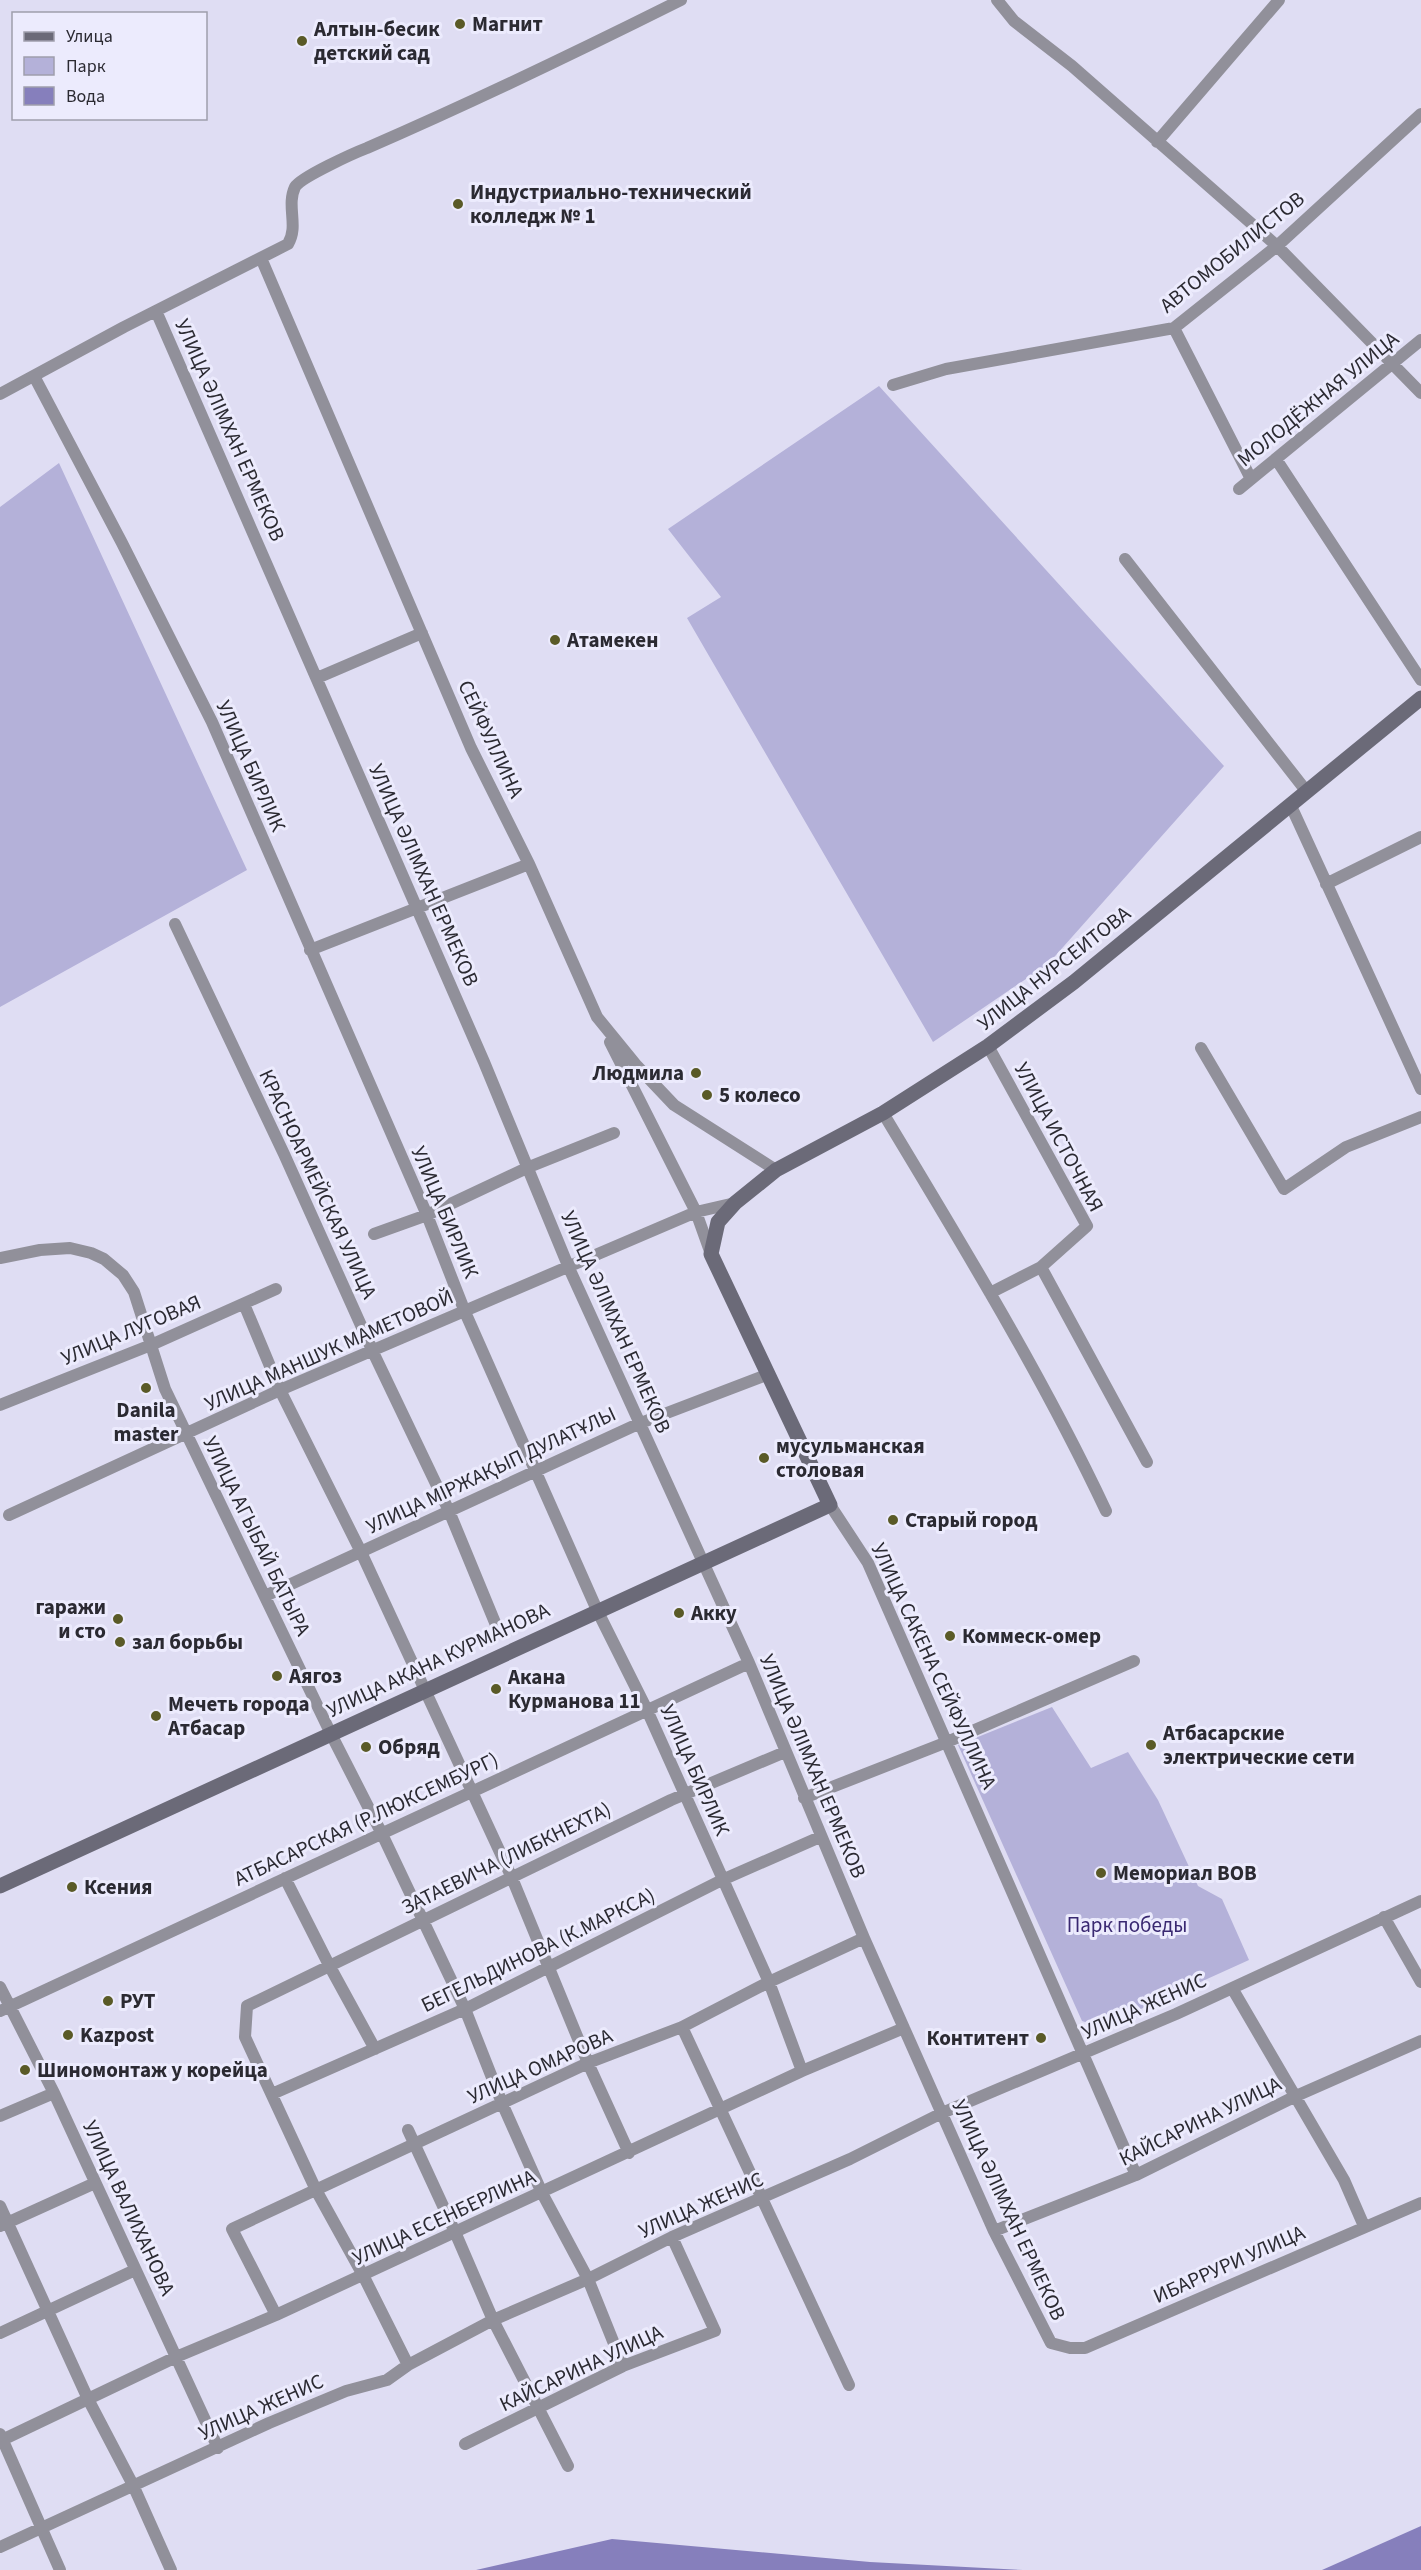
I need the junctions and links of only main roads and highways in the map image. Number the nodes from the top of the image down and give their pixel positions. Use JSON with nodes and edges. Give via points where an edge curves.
{"nodes":[{"id":1,"x":1421,"y":698,"type":"edge"},
{"id":2,"x":711,"y":1254,"type":"joint"},
{"id":3,"x":830,"y":1505,"type":"joint"},
{"id":4,"x":0,"y":1886,"type":"edge"}],
"edges":[{"from":1,"to":2,"type":"main road","name":"УЛИЦА НУРСЕИТОВА","via":[[1074,982],[988,1046],[883,1113],[776,1170],[718,1222]]},
{"from":2,"to":3,"type":"main road","name":"УЛИЦА САКЕНА СЕЙФУЛЛИНА"},
{"from":3,"to":4,"type":"main road","name":"УЛИЦА АКАНА КУРМАНОВА"}]}
